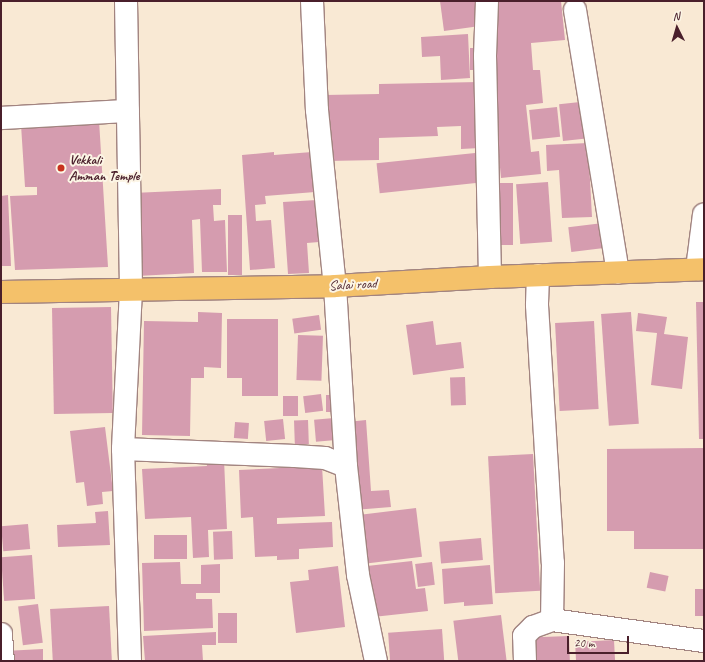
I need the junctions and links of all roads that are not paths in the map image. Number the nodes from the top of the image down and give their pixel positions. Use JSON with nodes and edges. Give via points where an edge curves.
{"nodes":[{"id":1,"x":126,"y":1,"type":"edge"},
{"id":2,"x":312,"y":1,"type":"edge"},
{"id":3,"x":487,"y":1,"type":"edge"},
{"id":4,"x":575,"y":10,"type":"dead end"},
{"id":5,"x":128,"y":112,"type":"junction"},
{"id":6,"x":1,"y":118,"type":"edge"},
{"id":7,"x":704,"y":214,"type":"edge"},
{"id":8,"x":701,"y":269,"type":"edge"},
{"id":9,"x":618,"y":272,"type":"junction"},
{"id":10,"x":538,"y":275,"type":"junction"},
{"id":11,"x":490,"y":277,"type":"junction"},
{"id":12,"x":335,"y":286,"type":"junction"},
{"id":13,"x":131,"y":290,"type":"junction"},
{"id":14,"x":1,"y":292,"type":"edge"},
{"id":15,"x":123,"y":449,"type":"junction"},
{"id":16,"x":346,"y":466,"type":"junction"},
{"id":17,"x":552,"y":620,"type":"junction"},
{"id":18,"x":1,"y":634,"type":"edge"},
{"id":19,"x":704,"y":641,"type":"edge"},
{"id":20,"x":2,"y":661,"type":"edge"},
{"id":21,"x":130,"y":661,"type":"edge"},
{"id":22,"x":376,"y":661,"type":"edge"},
{"id":23,"x":525,"y":661,"type":"edge"}],
"edges":[{"from":1,"to":5,"type":"street"},
{"from":2,"to":12,"type":"street","via":[[317,110]]},
{"from":3,"to":11,"type":"street","via":[[485,56]]},
{"from":4,"to":9,"type":"street"},
{"from":5,"to":6,"type":"street"},
{"from":5,"to":13,"type":"street"},
{"from":7,"to":8,"type":"street"},
{"from":8,"to":9,"type":"main road","name":"Salai road"},
{"from":9,"to":10,"type":"main road","name":"Salai road"},
{"from":10,"to":11,"type":"main road","name":"Salai road"},
{"from":10,"to":17,"type":"street","via":[[553,563]]},
{"from":11,"to":12,"type":"main road","name":"Salai road"},
{"from":12,"to":13,"type":"main road","name":"Salai road"},
{"from":12,"to":16,"type":"street"},
{"from":13,"to":14,"type":"main road","name":"Salai road"},
{"from":13,"to":15,"type":"street"},
{"from":15,"to":16,"type":"street","via":[[325,458]]},
{"from":15,"to":21,"type":"street"},
{"from":16,"to":22,"type":"street","via":[[358,575]]},
{"from":17,"to":19,"type":"street"},
{"from":17,"to":23,"type":"street","via":[[533,627],[524,636]]},
{"from":18,"to":20,"type":"street"}]}
